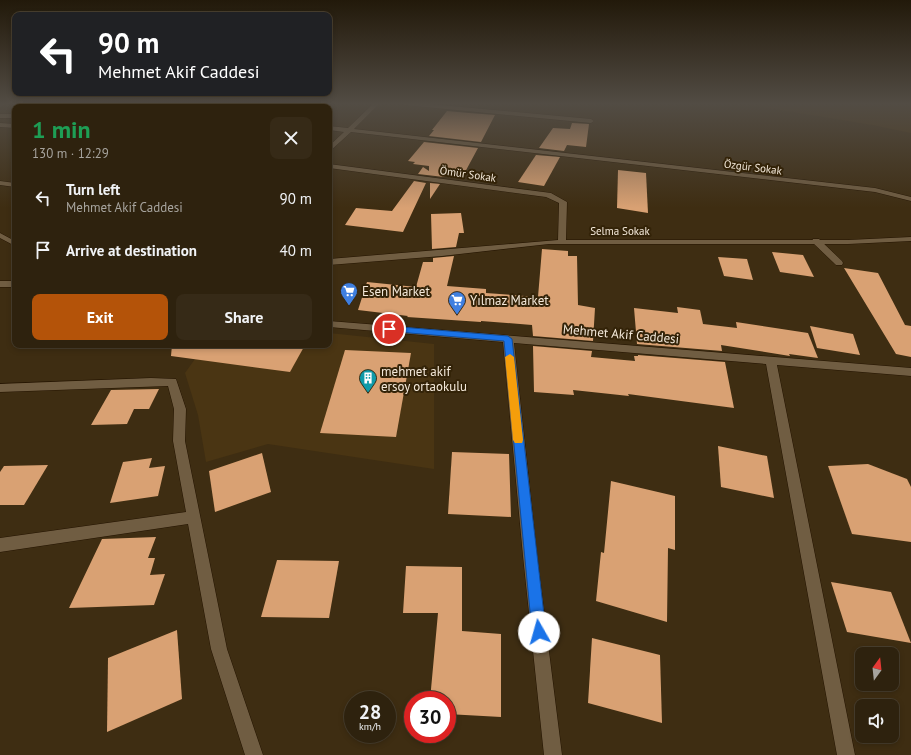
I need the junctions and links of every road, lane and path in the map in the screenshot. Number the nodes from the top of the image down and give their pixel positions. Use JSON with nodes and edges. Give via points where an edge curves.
{"nodes":[{"id":1,"x":341,"y":138,"type":"edge"},
{"id":2,"x":421,"y":138,"type":"edge"},
{"id":3,"x":332,"y":147,"type":"edge"},
{"id":4,"x":332,"y":166,"type":"edge"},
{"id":5,"x":0,"y":183,"type":"edge"},
{"id":6,"x":12,"y":185,"type":"edge"},
{"id":7,"x":911,"y":199,"type":"edge"},
{"id":8,"x":0,"y":235,"type":"edge"},
{"id":9,"x":911,"y":239,"type":"edge"},
{"id":10,"x":816,"y":241,"type":"junction"},
{"id":11,"x":12,"y":242,"type":"edge"},
{"id":12,"x":562,"y":242,"type":"junction"},
{"id":13,"x":332,"y":262,"type":"edge"},
{"id":14,"x":839,"y":263,"type":"dead end"},
{"id":15,"x":0,"y":284,"type":"edge"},
{"id":16,"x":12,"y":284,"type":"edge"},
{"id":17,"x":332,"y":324,"type":"edge"},
{"id":18,"x":508,"y":339,"type":"junction"},
{"id":19,"x":771,"y":360,"type":"junction"},
{"id":20,"x":911,"y":372,"type":"edge"},
{"id":21,"x":0,"y":388,"type":"edge"},
{"id":22,"x":194,"y":517,"type":"junction"},
{"id":23,"x":0,"y":545,"type":"edge"},
{"id":24,"x":254,"y":755,"type":"edge"},
{"id":25,"x":553,"y":755,"type":"edge"},
{"id":26,"x":846,"y":755,"type":"edge"}],
"edges":[{"from":1,"to":3,"type":"street"},
{"from":2,"to":7,"type":"street","name":"Özgür Sokak","via":[[875,190]]},
{"from":4,"to":12,"type":"street","name":"Ömür Sokak","via":[[548,195],[563,202]]},
{"from":5,"to":6,"type":"street"},
{"from":8,"to":11,"type":"street"},
{"from":9,"to":10,"type":"street","name":"Selma Sokak"},
{"from":10,"to":12,"type":"street","name":"Selma Sokak"},
{"from":10,"to":14,"type":"street"},
{"from":12,"to":13,"type":"street","name":"Selma Sokak"},
{"from":15,"to":16,"type":"street"},
{"from":17,"to":18,"type":"street","name":"Mehmet Akif Caddesi"},
{"from":18,"to":19,"type":"street","name":"Mehmet Akif Caddesi"},
{"from":18,"to":25,"type":"street"},
{"from":19,"to":20,"type":"street","name":"Mehmet Akif Caddesi"},
{"from":19,"to":26,"type":"street"},
{"from":21,"to":22,"type":"street","via":[[40,389],[138,381],[172,382],[180,409],[179,441]]},
{"from":22,"to":23,"type":"street"},
{"from":22,"to":24,"type":"street","via":[[219,649]]}]}
